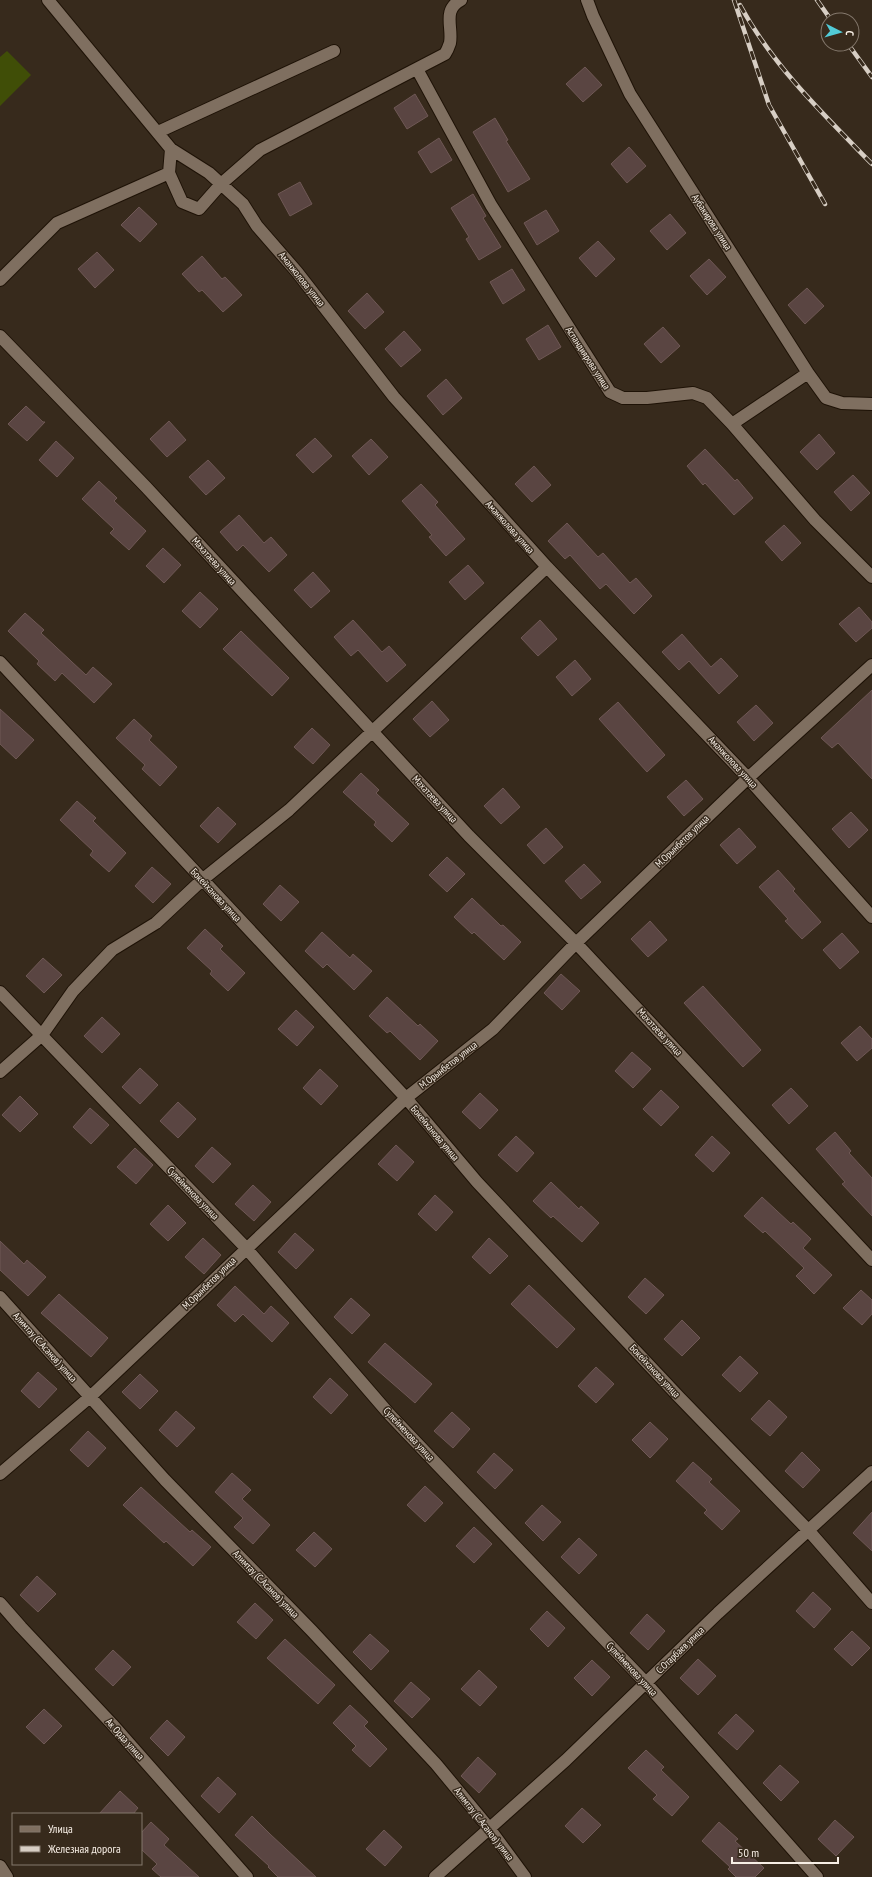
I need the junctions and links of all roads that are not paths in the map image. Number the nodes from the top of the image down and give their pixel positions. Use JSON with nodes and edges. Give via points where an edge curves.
{"nodes":[{"id":1,"x":48,"y":0,"type":"edge"},
{"id":2,"x":460,"y":0,"type":"edge"},
{"id":3,"x":587,"y":0,"type":"edge"},
{"id":4,"x":334,"y":51,"type":"dead end"},
{"id":5,"x":417,"y":69,"type":"junction"},
{"id":6,"x":158,"y":132,"type":"junction"},
{"id":7,"x":171,"y":149,"type":"junction"},
{"id":8,"x":169,"y":173,"type":"junction"},
{"id":9,"x":221,"y":184,"type":"junction"},
{"id":10,"x":0,"y":280,"type":"edge"},
{"id":11,"x":0,"y":336,"type":"edge"},
{"id":12,"x":808,"y":373,"type":"junction"},
{"id":13,"x":872,"y":404,"type":"edge"},
{"id":14,"x":732,"y":424,"type":"junction"},
{"id":15,"x":546,"y":568,"type":"junction"},
{"id":16,"x":872,"y":577,"type":"edge"},
{"id":17,"x":0,"y":662,"type":"edge"},
{"id":18,"x":872,"y":665,"type":"edge"},
{"id":19,"x":373,"y":732,"type":"junction"},
{"id":20,"x":748,"y":778,"type":"junction"},
{"id":21,"x":202,"y":880,"type":"junction"},
{"id":22,"x":872,"y":917,"type":"edge"},
{"id":23,"x":576,"y":943,"type":"junction"},
{"id":24,"x":0,"y":992,"type":"edge"},
{"id":25,"x":42,"y":1035,"type":"junction"},
{"id":26,"x":0,"y":1072,"type":"edge"},
{"id":27,"x":406,"y":1098,"type":"junction"},
{"id":28,"x":246,"y":1248,"type":"junction"},
{"id":29,"x":872,"y":1260,"type":"edge"},
{"id":30,"x":0,"y":1298,"type":"edge"},
{"id":31,"x":90,"y":1397,"type":"junction"},
{"id":32,"x":872,"y":1472,"type":"edge"},
{"id":33,"x":0,"y":1474,"type":"edge"},
{"id":34,"x":809,"y":1531,"type":"junction"},
{"id":35,"x":0,"y":1603,"type":"edge"},
{"id":36,"x":872,"y":1603,"type":"edge"},
{"id":37,"x":646,"y":1683,"type":"junction"},
{"id":38,"x":489,"y":1828,"type":"junction"},
{"id":39,"x":0,"y":1866,"type":"edge"},
{"id":40,"x":7,"y":1877,"type":"edge"},
{"id":41,"x":247,"y":1877,"type":"edge"},
{"id":42,"x":435,"y":1877,"type":"edge"},
{"id":43,"x":525,"y":1877,"type":"edge"},
{"id":44,"x":817,"y":1877,"type":"edge"}],
"edges":[{"from":1,"to":6,"type":"street","name":"Аманжолова улица"},
{"from":2,"to":5,"type":"street","via":[[449,12],[450,42],[445,54]]},
{"from":3,"to":12,"type":"street","name":"Аубакирова улица","via":[[630,94]]},
{"from":4,"to":6,"type":"street"},
{"from":5,"to":9,"type":"street","via":[[260,150]]},
{"from":5,"to":14,"type":"street","name":"Аспандиярова улица","via":[[490,205],[610,392],[623,398],[693,393],[707,398]]},
{"from":6,"to":7,"type":"street","name":"Аманжолова улица"},
{"from":7,"to":8,"type":"street"},
{"from":7,"to":9,"type":"street","name":"Аманжолова улица"},
{"from":8,"to":9,"type":"street","via":[[182,202],[199,209]]},
{"from":8,"to":10,"type":"street","via":[[57,223]]},
{"from":9,"to":15,"type":"street","name":"Аманжолова улица","via":[[243,204],[257,226],[297,272],[394,397]]},
{"from":11,"to":19,"type":"street","name":"Махатаева улица","via":[[146,487]]},
{"from":12,"to":13,"type":"street","name":"Аубакирова улица","via":[[826,398],[842,403]]},
{"from":12,"to":14,"type":"street"},
{"from":14,"to":16,"type":"street","name":"Аспандиярова улица","via":[[815,520]]},
{"from":15,"to":19,"type":"street"},
{"from":15,"to":20,"type":"street","name":"Аманжолова улица"},
{"from":17,"to":21,"type":"street","name":"Бокейханова улица"},
{"from":18,"to":20,"type":"street","name":"М.Орынбетов улица"},
{"from":19,"to":21,"type":"street","via":[[289,810]]},
{"from":19,"to":23,"type":"street","name":"Махатаева улица","via":[[469,836]]},
{"from":20,"to":22,"type":"street","name":"Аманжолова улица"},
{"from":20,"to":23,"type":"street","name":"М.Орынбетов улица"},
{"from":21,"to":25,"type":"street","via":[[156,923],[112,950],[73,990]]},
{"from":21,"to":27,"type":"street","name":"Бокейханова улица"},
{"from":23,"to":27,"type":"street","name":"М.Орынбетов улица","via":[[493,1029]]},
{"from":23,"to":29,"type":"street","name":"Махатаева улица"},
{"from":24,"to":25,"type":"street","name":"Сулейменова улица"},
{"from":25,"to":26,"type":"street"},
{"from":25,"to":28,"type":"street","name":"Сулейменова улица"},
{"from":27,"to":28,"type":"street","name":"М.Орынбетов улица"},
{"from":27,"to":34,"type":"street","name":"Бокейханова улица","via":[[477,1182]]},
{"from":28,"to":31,"type":"street","name":"М.Орынбетов улица"},
{"from":28,"to":37,"type":"street","name":"Сулейменова улица","via":[[390,1414]]},
{"from":30,"to":31,"type":"street","name":"Алимтау (С.Асанов) улица"},
{"from":31,"to":33,"type":"street","name":"М.Орынбетов улица"},
{"from":31,"to":38,"type":"street","name":"Алимтау (С.Асанов) улица","via":[[165,1480],[312,1631],[436,1764]]},
{"from":32,"to":34,"type":"street","name":"С.Отарбаев улица"},
{"from":34,"to":36,"type":"street","name":"Бокейханова улица"},
{"from":34,"to":37,"type":"street","name":"С.Отарбаев улица","via":[[718,1613]]},
{"from":35,"to":41,"type":"street","name":"Ак Орда улица","via":[[112,1724]]},
{"from":37,"to":38,"type":"street","name":"С.Отарбаев улица","via":[[566,1760]]},
{"from":37,"to":44,"type":"street","name":"Сулейменова улица"},
{"from":38,"to":42,"type":"street","name":"С.Отарбаев улица"},
{"from":38,"to":43,"type":"street","name":"Алимтау (С.Асанов) улица"},
{"from":39,"to":40,"type":"street"}]}
